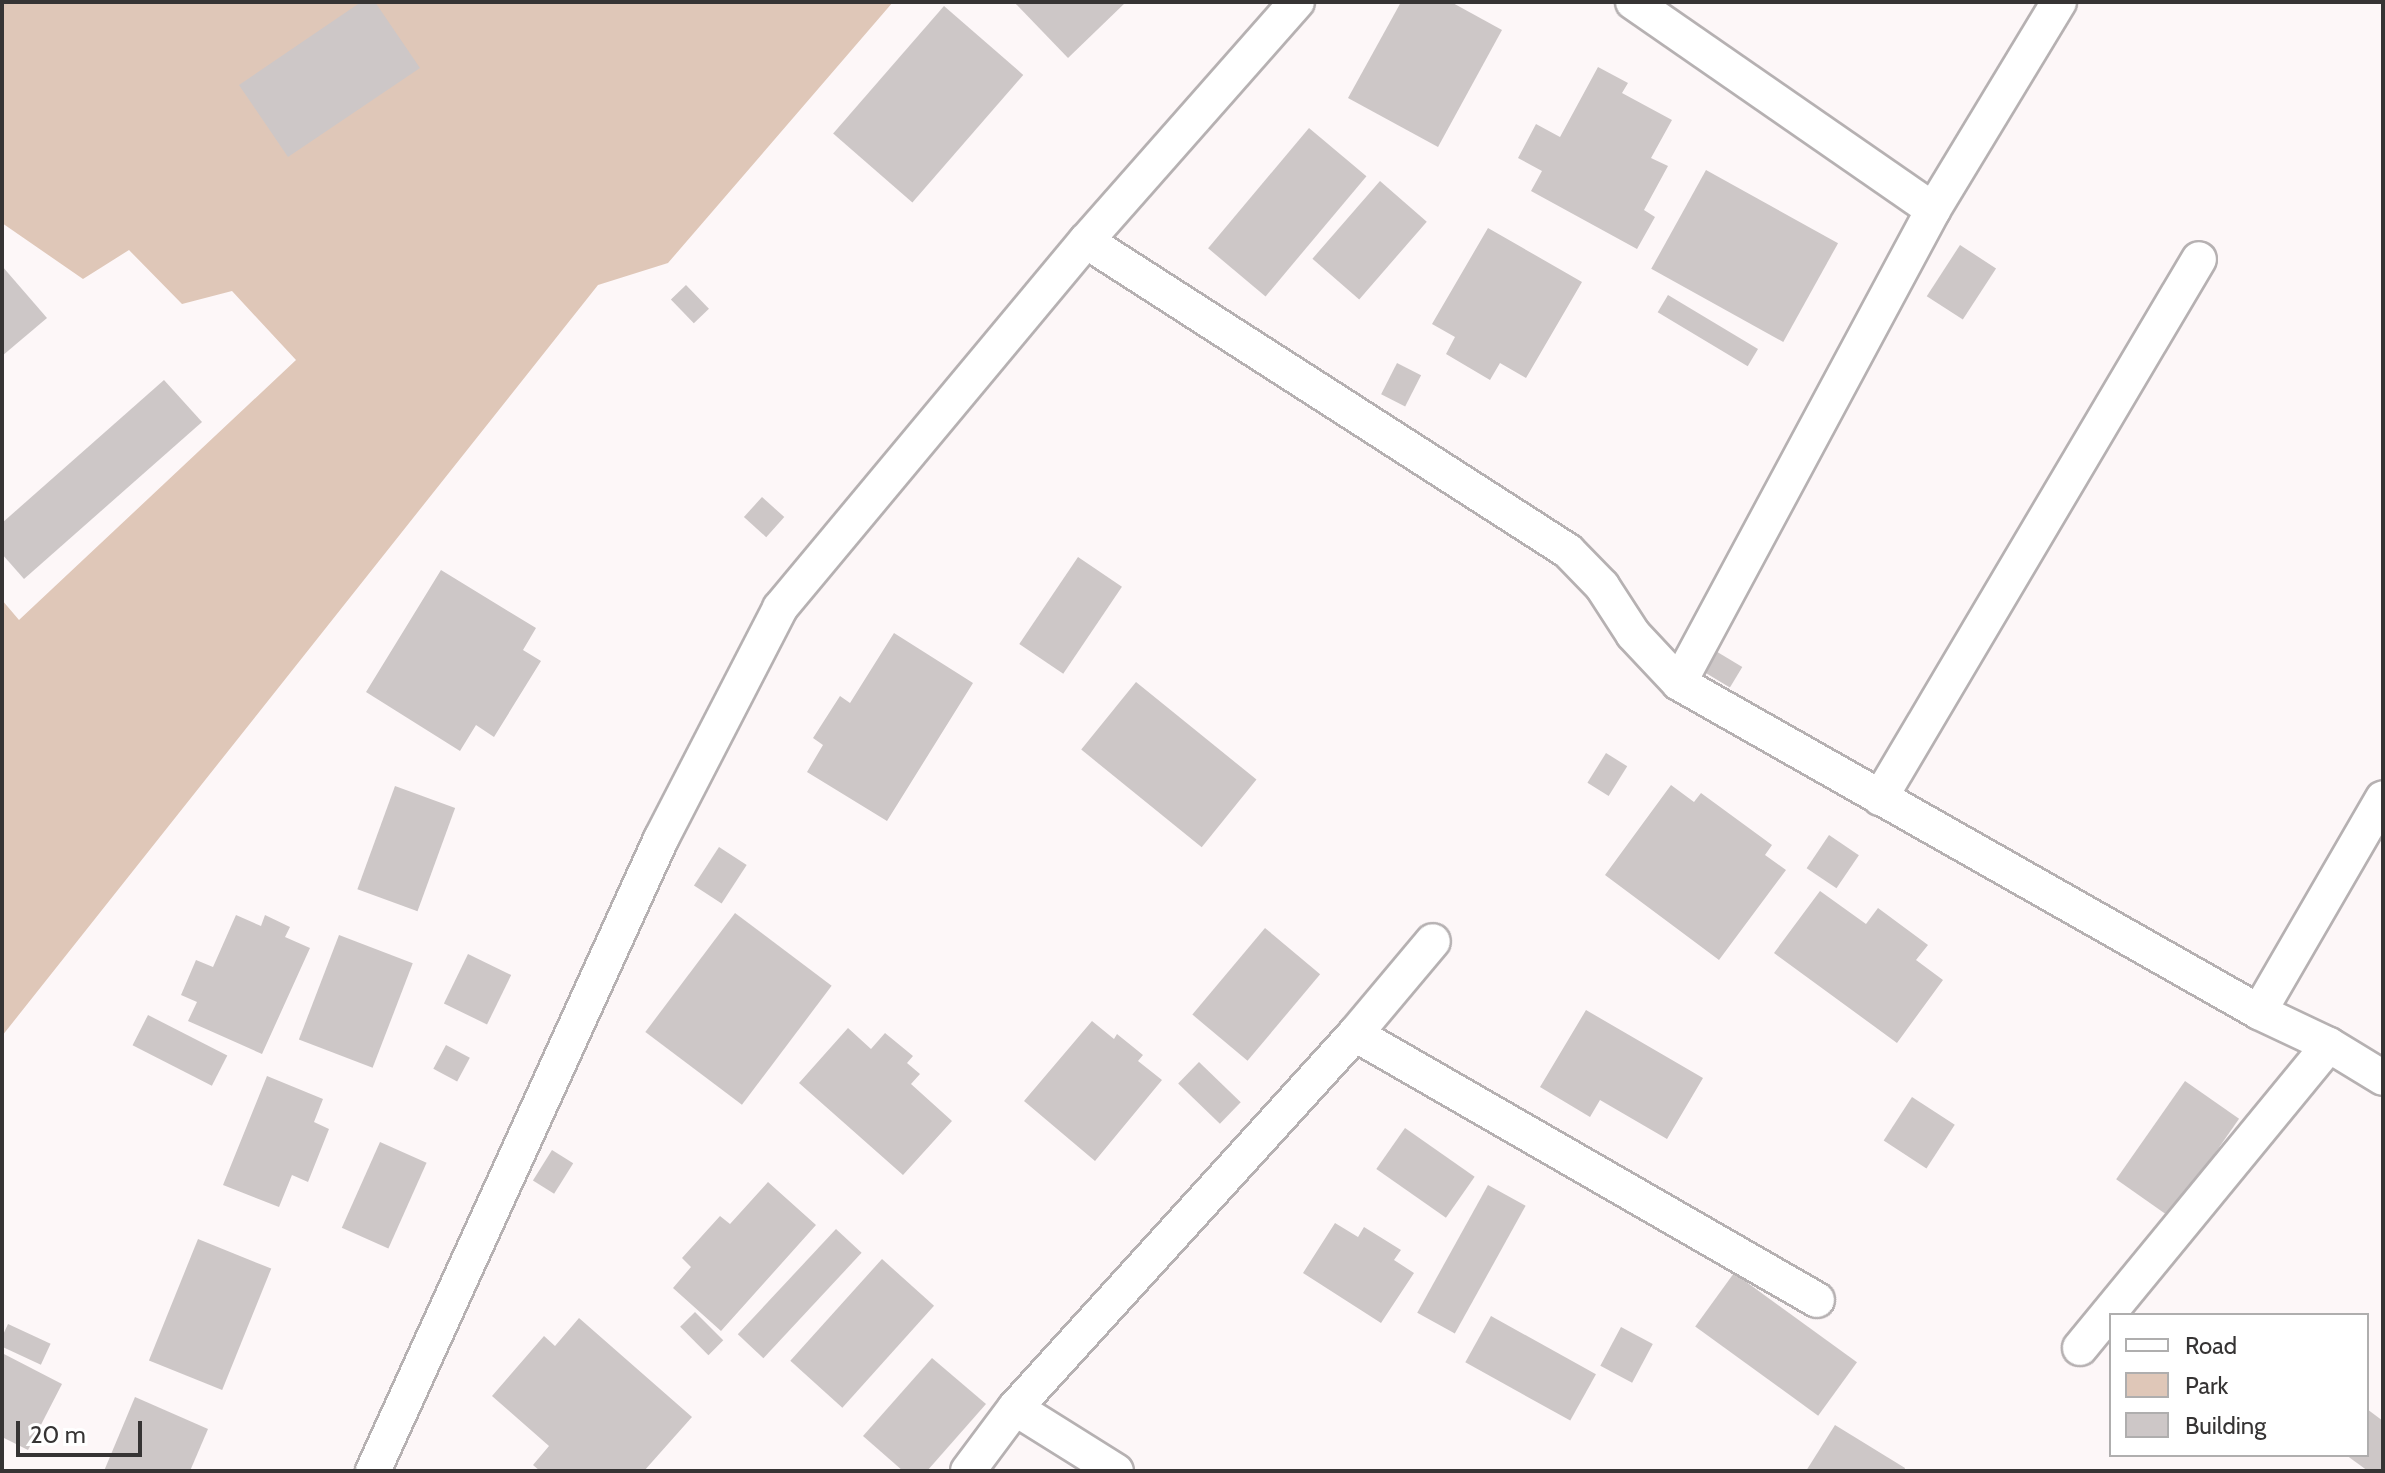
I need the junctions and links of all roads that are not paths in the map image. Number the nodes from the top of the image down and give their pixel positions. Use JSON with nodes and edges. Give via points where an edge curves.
{"nodes":[{"id":1,"x":1297,"y":2,"type":"edge"},
{"id":2,"x":1633,"y":2,"type":"edge"},
{"id":3,"x":2059,"y":2,"type":"edge"},
{"id":4,"x":1933,"y":210,"type":"junction"},
{"id":5,"x":1086,"y":241,"type":"junction"},
{"id":6,"x":2199,"y":259,"type":"dead end"},
{"id":7,"x":1679,"y":683,"type":"junction"},
{"id":8,"x":1880,"y":798,"type":"junction"},
{"id":9,"x":2383,"y":798,"type":"edge"},
{"id":10,"x":1433,"y":941,"type":"dead end"},
{"id":11,"x":2259,"y":1012,"type":"junction"},
{"id":12,"x":1355,"y":1034,"type":"junction"},
{"id":13,"x":2329,"y":1045,"type":"junction"},
{"id":14,"x":2383,"y":1078,"type":"edge"},
{"id":15,"x":1817,"y":1300,"type":"dead end"},
{"id":16,"x":2080,"y":1348,"type":"dead end"},
{"id":17,"x":1015,"y":1408,"type":"junction"},
{"id":18,"x":373,"y":1471,"type":"edge"},
{"id":19,"x":968,"y":1471,"type":"edge"},
{"id":20,"x":1116,"y":1471,"type":"edge"}],
"edges":[{"from":1,"to":5,"type":"street"},
{"from":2,"to":4,"type":"street"},
{"from":3,"to":4,"type":"street"},
{"from":4,"to":7,"type":"street"},
{"from":5,"to":7,"type":"street","via":[[1568,551]]},
{"from":5,"to":18,"type":"street","via":[[780,608],[661,839]]},
{"from":6,"to":8,"type":"street"},
{"from":7,"to":8,"type":"street"},
{"from":8,"to":11,"type":"street"},
{"from":9,"to":11,"type":"street"},
{"from":10,"to":12,"type":"street"},
{"from":11,"to":13,"type":"street"},
{"from":12,"to":15,"type":"street"},
{"from":12,"to":17,"type":"street"},
{"from":13,"to":14,"type":"street"},
{"from":13,"to":16,"type":"street"},
{"from":17,"to":19,"type":"street"},
{"from":17,"to":20,"type":"street"}]}
